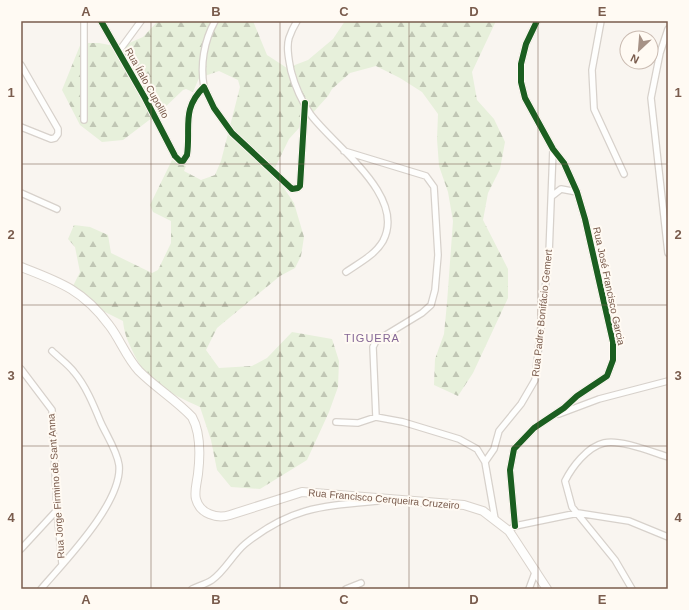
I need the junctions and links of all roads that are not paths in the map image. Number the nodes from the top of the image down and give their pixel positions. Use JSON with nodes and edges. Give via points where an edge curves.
{"nodes":[{"id":1,"x":84,"y":21,"type":"edge"},
{"id":2,"x":101,"y":21,"type":"edge"},
{"id":3,"x":141,"y":21,"type":"edge"},
{"id":4,"x":215,"y":21,"type":"edge"},
{"id":5,"x":297,"y":21,"type":"edge"},
{"id":6,"x":537,"y":21,"type":"edge"},
{"id":7,"x":601,"y":21,"type":"edge"},
{"id":8,"x":668,"y":29,"type":"edge"},
{"id":9,"x":118,"y":51,"type":"junction"},
{"id":10,"x":21,"y":65,"type":"edge"},
{"id":11,"x":204,"y":87,"type":"junction"},
{"id":12,"x":305,"y":103,"type":"junction"},
{"id":13,"x":84,"y":120,"type":"dead end"},
{"id":14,"x":21,"y":127,"type":"edge"},
{"id":15,"x":553,"y":149,"type":"junction"},
{"id":16,"x":344,"y":151,"type":"junction"},
{"id":17,"x":624,"y":174,"type":"dead end"},
{"id":18,"x":577,"y":192,"type":"junction"},
{"id":19,"x":21,"y":193,"type":"edge"},
{"id":20,"x":552,"y":196,"type":"junction"},
{"id":21,"x":57,"y":209,"type":"dead end"},
{"id":22,"x":668,"y":253,"type":"edge"},
{"id":23,"x":21,"y":267,"type":"edge"},
{"id":24,"x":346,"y":272,"type":"dead end"},
{"id":25,"x":52,"y":351,"type":"dead end"},
{"id":26,"x":21,"y":369,"type":"edge"},
{"id":27,"x":668,"y":381,"type":"edge"},
{"id":28,"x":376,"y":417,"type":"junction"},
{"id":29,"x":548,"y":418,"type":"junction"},
{"id":30,"x":336,"y":422,"type":"dead end"},
{"id":31,"x":668,"y":457,"type":"edge"},
{"id":32,"x":485,"y":462,"type":"junction"},
{"id":33,"x":399,"y":499,"type":"junction"},
{"id":34,"x":57,"y":510,"type":"junction"},
{"id":35,"x":578,"y":512,"type":"junction"},
{"id":36,"x":495,"y":519,"type":"junction"},
{"id":37,"x":512,"y":528,"type":"junction"},
{"id":38,"x":668,"y":537,"type":"edge"},
{"id":39,"x":21,"y":549,"type":"edge"},
{"id":40,"x":62,"y":564,"type":"junction"},
{"id":41,"x":536,"y":570,"type":"junction"},
{"id":42,"x":361,"y":583,"type":"dead end"},
{"id":43,"x":41,"y":589,"type":"edge"},
{"id":44,"x":192,"y":589,"type":"edge"},
{"id":45,"x":346,"y":589,"type":"edge"},
{"id":46,"x":529,"y":589,"type":"edge"},
{"id":47,"x":547,"y":589,"type":"edge"},
{"id":48,"x":632,"y":589,"type":"edge"}],
"edges":[{"from":1,"to":13,"type":"street"},
{"from":2,"to":9,"type":"street","name":"Rua Ítalo Cupolilo"},
{"from":3,"to":9,"type":"street"},
{"from":4,"to":11,"type":"street","via":[[204,54]]},
{"from":5,"to":12,"type":"street","via":[[289,38],[288,57],[295,83]]},
{"from":6,"to":15,"type":"street","name":"Rua José Francisco Garcia","via":[[526,44],[521,64],[521,82],[525,98]]},
{"from":7,"to":17,"type":"street","via":[[592,70],[594,109]]},
{"from":8,"to":22,"type":"street","via":[[660,53],[651,98]]},
{"from":9,"to":11,"type":"street","name":"Rua Ítalo Cupolilo","via":[[175,156],[182,161],[187,155],[189,110],[194,98]]},
{"from":10,"to":14,"type":"street","via":[[58,129],[58,134],[51,139]]},
{"from":11,"to":12,"type":"street","via":[[214,108],[232,133],[292,189],[300,186]]},
{"from":12,"to":16,"type":"street","via":[[312,115]]},
{"from":15,"to":18,"type":"street","name":"Rua José Francisco Garcia","via":[[564,163]]},
{"from":15,"to":20,"type":"street","name":"Rua Padre Bonifácio Gemert"},
{"from":16,"to":24,"type":"street","via":[[367,176],[382,198],[389,226],[374,252]]},
{"from":16,"to":28,"type":"street","via":[[426,176],[434,187],[438,255],[433,298],[431,305],[422,313],[376,341],[373,347]]},
{"from":18,"to":20,"type":"street","via":[[560,189]]},
{"from":18,"to":29,"type":"street","name":"Rua José Francisco Garcia","via":[[613,342],[613,360],[607,376]]},
{"from":19,"to":21,"type":"street"},
{"from":20,"to":32,"type":"street","name":"Rua Padre Bonifácio Gemert","via":[[549,254],[535,380],[521,404],[499,431],[494,449]]},
{"from":23,"to":33,"type":"main road","name":"Rua Francisco Cerqueira Cruzeiro","via":[[64,284],[93,305],[139,370],[192,417],[197,427],[198,470],[195,497],[199,507],[210,514],[222,517],[302,492]]},
{"from":25,"to":40,"type":"street","via":[[75,372],[94,407],[119,464],[119,478],[109,502],[85,537]]},
{"from":26,"to":34,"type":"street","name":"Rua Jorge Firmino de Sant Anna","via":[[52,410]]},
{"from":27,"to":29,"type":"street","via":[[599,399]]},
{"from":28,"to":30,"type":"street","via":[[358,423]]},
{"from":28,"to":32,"type":"street","via":[[403,422],[460,439],[477,449]]},
{"from":29,"to":37,"type":"street","name":"Rua José Francisco Garcia","via":[[534,428],[514,449],[510,470]]},
{"from":31,"to":35,"type":"street","via":[[615,443],[604,443],[595,448],[573,466],[565,481],[572,507]]},
{"from":32,"to":36,"type":"street"},
{"from":33,"to":36,"type":"main road","name":"Rua Francisco Cerqueira Cruzeiro","via":[[464,505]]},
{"from":33,"to":44,"type":"street","via":[[326,506],[299,512],[277,522],[244,545],[212,580]]},
{"from":34,"to":39,"type":"street"},
{"from":34,"to":40,"type":"street","name":"Rua Jorge Firmino de Sant Anna"},
{"from":35,"to":37,"type":"street"},
{"from":35,"to":38,"type":"street","via":[[629,521]]},
{"from":35,"to":48,"type":"street","via":[[615,560]]},
{"from":36,"to":37,"type":"main road","name":"Rua Francisco Cerqueira Cruzeiro"},
{"from":37,"to":41,"type":"main road","name":"Rua Francisco Cerqueira Cruzeiro"},
{"from":40,"to":43,"type":"street"},
{"from":41,"to":46,"type":"street"},
{"from":41,"to":47,"type":"main road","name":"Rua Francisco Cerqueira Cruzeiro"},
{"from":42,"to":45,"type":"street"}]}
